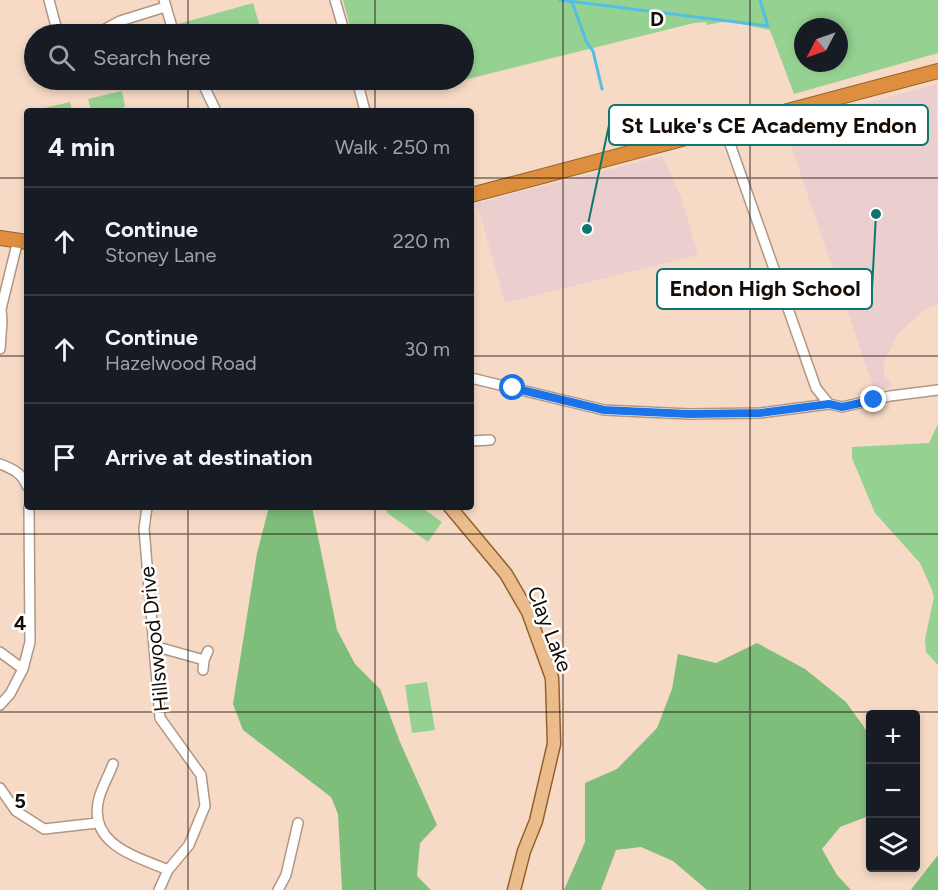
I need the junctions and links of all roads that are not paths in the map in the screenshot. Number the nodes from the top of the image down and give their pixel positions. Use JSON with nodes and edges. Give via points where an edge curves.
{"nodes":[{"id":1,"x":49,"y":0,"type":"edge"},
{"id":2,"x":335,"y":0,"type":"edge"},
{"id":3,"x":165,"y":4,"type":"edge"},
{"id":4,"x":55,"y":24,"type":"edge"},
{"id":5,"x":114,"y":24,"type":"edge"},
{"id":6,"x":171,"y":24,"type":"edge"},
{"id":7,"x":342,"y":24,"type":"edge"},
{"id":8,"x":938,"y":71,"type":"edge"},
{"id":9,"x":206,"y":90,"type":"edge"},
{"id":10,"x":360,"y":90,"type":"edge"},
{"id":11,"x":215,"y":108,"type":"edge"},
{"id":12,"x":364,"y":108,"type":"edge"},
{"id":13,"x":724,"y":127,"type":"junction"},
{"id":14,"x":474,"y":194,"type":"edge"},
{"id":15,"x":0,"y":238,"type":"edge"},
{"id":16,"x":23,"y":241,"type":"edge"},
{"id":17,"x":0,"y":349,"type":"edge"},
{"id":18,"x":474,"y":379,"type":"edge"},
{"id":19,"x":938,"y":390,"type":"edge"},
{"id":20,"x":829,"y":404,"type":"junction"},
{"id":21,"x":490,"y":440,"type":"dead end"},
{"id":22,"x":474,"y":441,"type":"edge"},
{"id":23,"x":0,"y":464,"type":"edge"},
{"id":24,"x":24,"y":473,"type":"edge"},
{"id":25,"x":28,"y":510,"type":"edge"},
{"id":26,"x":147,"y":510,"type":"edge"},
{"id":27,"x":453,"y":510,"type":"edge"},
{"id":28,"x":154,"y":646,"type":"junction"},
{"id":29,"x":208,"y":651,"type":"dead end"},
{"id":30,"x":0,"y":652,"type":"edge"},
{"id":31,"x":23,"y":669,"type":"junction"},
{"id":32,"x":0,"y":705,"type":"edge"},
{"id":33,"x":113,"y":764,"type":"dead end"},
{"id":34,"x":0,"y":788,"type":"edge"},
{"id":35,"x":97,"y":823,"type":"junction"},
{"id":36,"x":298,"y":823,"type":"dead end"},
{"id":37,"x":168,"y":870,"type":"junction"},
{"id":38,"x":159,"y":890,"type":"edge"},
{"id":39,"x":278,"y":890,"type":"edge"},
{"id":40,"x":514,"y":890,"type":"edge"}],
"edges":[{"from":1,"to":4,"type":"street"},
{"from":2,"to":7,"type":"street"},
{"from":3,"to":5,"type":"street"},
{"from":3,"to":6,"type":"street"},
{"from":8,"to":13,"type":"highway"},
{"from":9,"to":11,"type":"street"},
{"from":10,"to":12,"type":"street"},
{"from":13,"to":14,"type":"highway"},
{"from":13,"to":20,"type":"street","via":[[816,388]]},
{"from":15,"to":16,"type":"highway"},
{"from":16,"to":17,"type":"street","via":[[1,309]]},
{"from":18,"to":20,"type":"street","via":[[604,410],[760,413]]},
{"from":19,"to":20,"type":"street","via":[[842,407]]},
{"from":21,"to":22,"type":"street"},
{"from":23,"to":24,"type":"street"},
{"from":25,"to":31,"type":"street","via":[[30,642]]},
{"from":26,"to":28,"type":"street","name":"Hillswood Drive","via":[[144,529]]},
{"from":27,"to":40,"type":"main road","name":"Clay Lake","via":[[506,574],[528,612],[552,678],[554,744]]},
{"from":28,"to":29,"type":"street","via":[[204,665]]},
{"from":28,"to":37,"type":"street","name":"Hillswood Drive","via":[[160,718],[201,775],[205,806],[189,845]]},
{"from":30,"to":31,"type":"street"},
{"from":31,"to":32,"type":"street"},
{"from":33,"to":35,"type":"street","via":[[98,799]]},
{"from":34,"to":35,"type":"street","via":[[16,811],[44,829]]},
{"from":35,"to":37,"type":"street","via":[[106,838],[119,848]]},
{"from":36,"to":39,"type":"street","via":[[286,875]]},
{"from":37,"to":38,"type":"street","name":"Hillswood Drive"}]}
